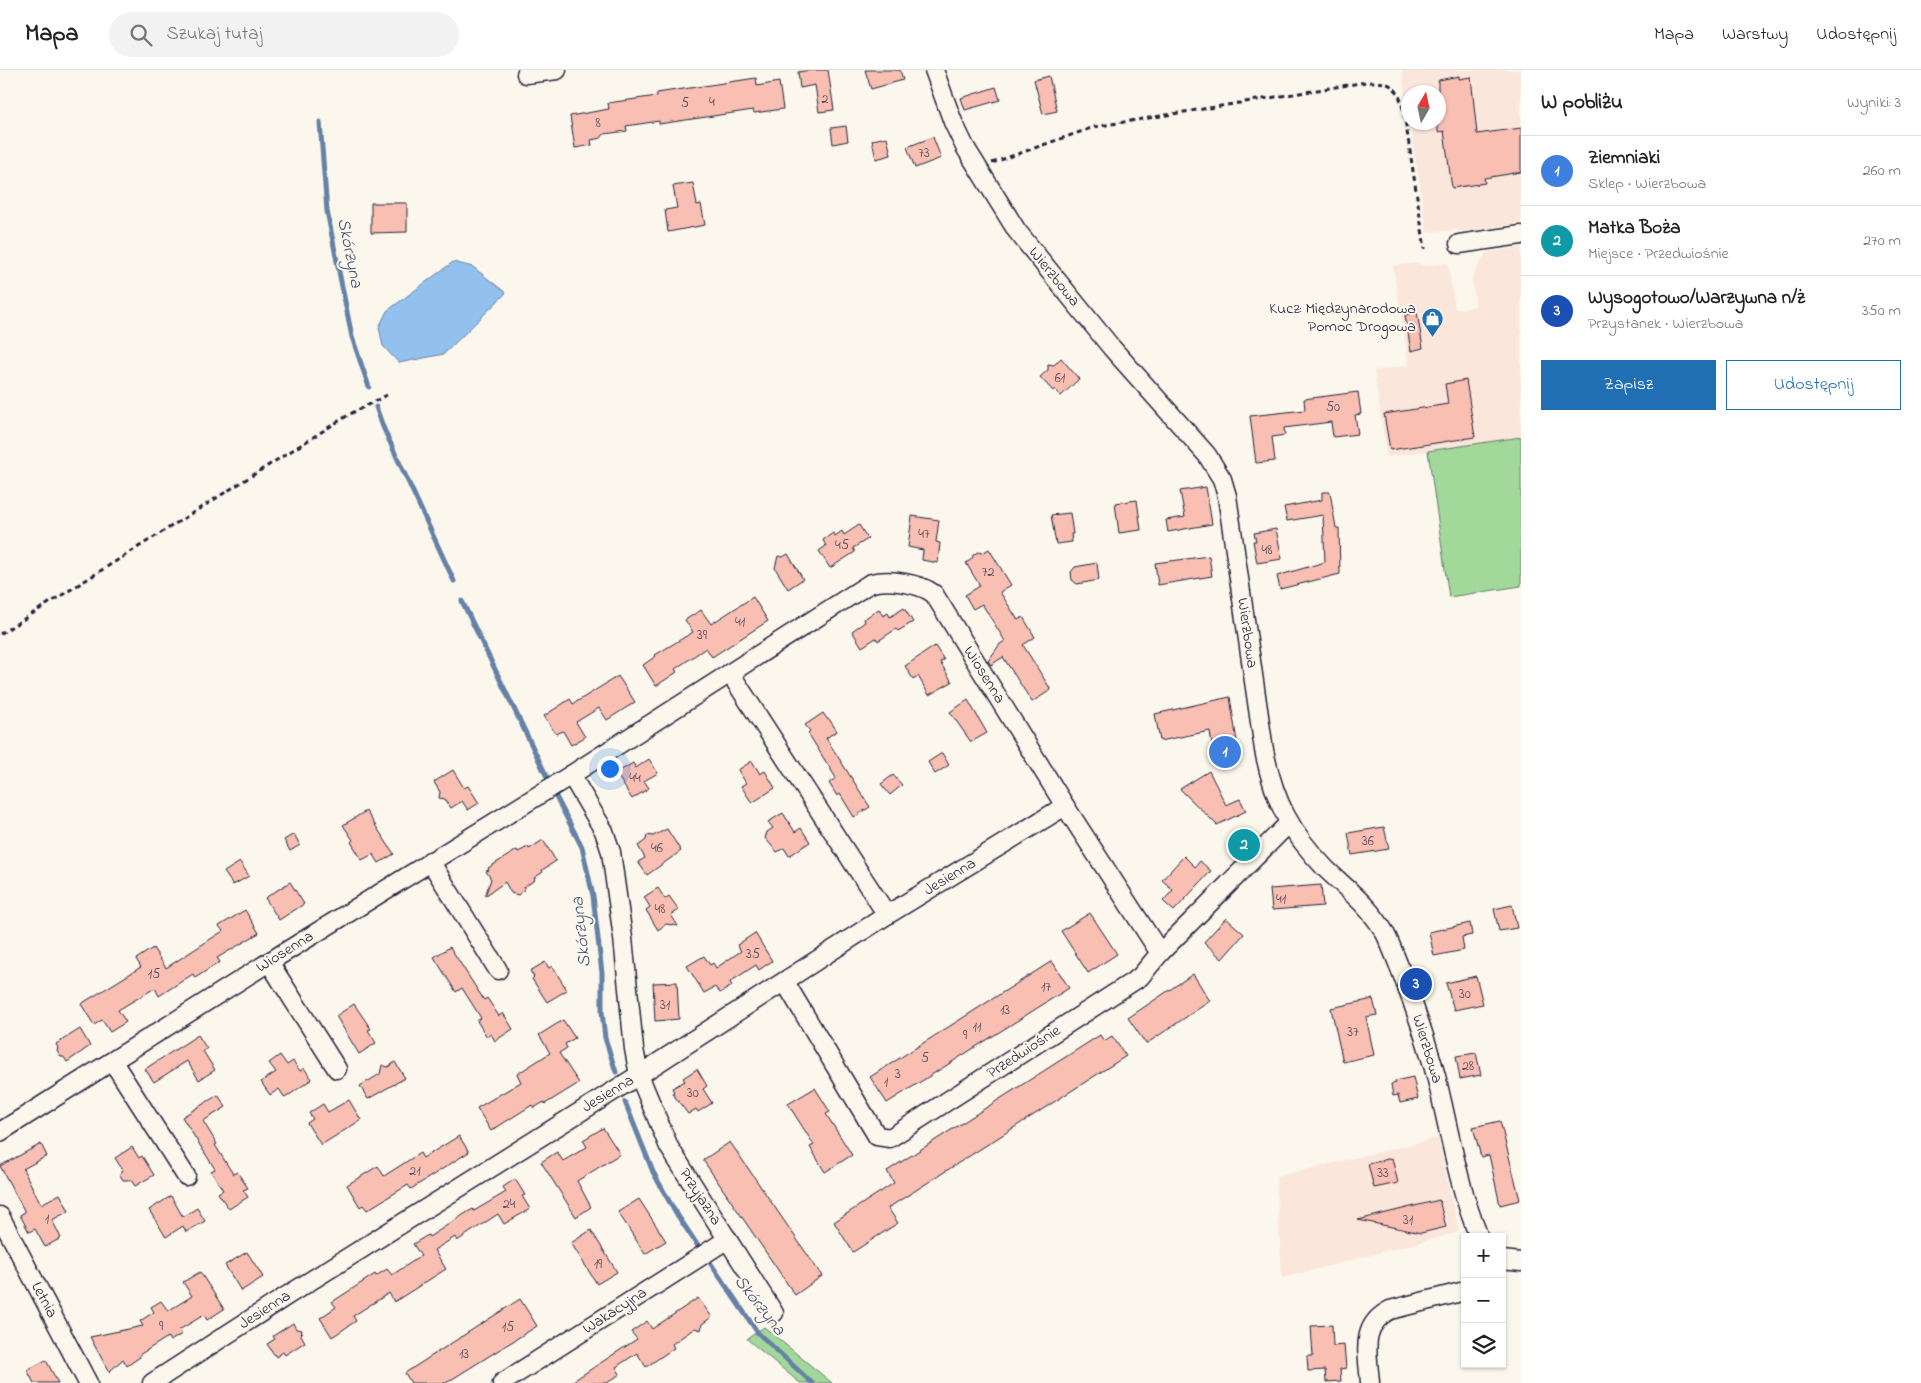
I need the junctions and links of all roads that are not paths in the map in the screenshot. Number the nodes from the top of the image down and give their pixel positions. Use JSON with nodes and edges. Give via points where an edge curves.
{"nodes":[{"id":1,"x":557,"y":70,"type":"edge"},
{"id":2,"x":934,"y":70,"type":"edge"},
{"id":3,"x":526,"y":74,"type":"dead end"},
{"id":4,"x":1521,"y":235,"type":"edge"},
{"id":5,"x":1458,"y":244,"type":"dead end"},
{"id":6,"x":730,"y":673,"type":"junction"},
{"id":7,"x":571,"y":775,"type":"junction"},
{"id":8,"x":1065,"y":806,"type":"junction"},
{"id":9,"x":1288,"y":823,"type":"junction"},
{"id":10,"x":430,"y":862,"type":"junction"},
{"id":11,"x":887,"y":915,"type":"junction"},
{"id":12,"x":1160,"y":953,"type":"junction"},
{"id":13,"x":269,"y":962,"type":"junction"},
{"id":14,"x":498,"y":970,"type":"dead end"},
{"id":15,"x":785,"y":982,"type":"junction"},
{"id":16,"x":113,"y":1062,"type":"junction"},
{"id":17,"x":337,"y":1069,"type":"dead end"},
{"id":18,"x":639,"y":1075,"type":"junction"},
{"id":19,"x":0,"y":1132,"type":"edge"},
{"id":20,"x":186,"y":1176,"type":"dead end"},
{"id":21,"x":0,"y":1216,"type":"edge"},
{"id":22,"x":1478,"y":1233,"type":"edge"},
{"id":23,"x":728,"y":1239,"type":"junction"},
{"id":24,"x":1506,"y":1260,"type":"edge"},
{"id":25,"x":1521,"y":1262,"type":"edge"},
{"id":26,"x":1461,"y":1292,"type":"edge"},
{"id":27,"x":774,"y":1313,"type":"dead end"},
{"id":28,"x":88,"y":1383,"type":"edge"},
{"id":29,"x":152,"y":1383,"type":"edge"},
{"id":30,"x":502,"y":1383,"type":"edge"},
{"id":31,"x":1370,"y":1383,"type":"edge"}],
"edges":[{"from":1,"to":3,"type":"street"},
{"from":2,"to":9,"type":"street","name":"Wierzbowa","via":[[965,147],[1017,231],[1111,347],[1207,455],[1222,479],[1269,777]]},
{"from":4,"to":5,"type":"street"},
{"from":6,"to":7,"type":"street","name":"Wiosenna"},
{"from":6,"to":8,"type":"street","name":"Wiosenna","via":[[879,580],[925,587],[934,594]]},
{"from":6,"to":11,"type":"street"},
{"from":7,"to":10,"type":"street","name":"Wiosenna"},
{"from":7,"to":18,"type":"street","via":[[604,831],[611,852]]},
{"from":8,"to":11,"type":"street","name":"Jesienna"},
{"from":8,"to":12,"type":"street","name":"Wiosenna"},
{"from":9,"to":12,"type":"street","name":"Przedwiośnie"},
{"from":9,"to":22,"type":"street","name":"Wierzbowa","via":[[1385,933],[1427,1041],[1466,1199]]},
{"from":10,"to":13,"type":"street","name":"Wiosenna"},
{"from":10,"to":14,"type":"street"},
{"from":11,"to":15,"type":"street","name":"Jesienna"},
{"from":12,"to":15,"type":"street","name":"Przedwiośnie","via":[[1140,977],[890,1138],[877,1136]]},
{"from":13,"to":16,"type":"street","name":"Wiosenna"},
{"from":13,"to":17,"type":"street"},
{"from":15,"to":18,"type":"street","name":"Jesienna"},
{"from":16,"to":19,"type":"street","name":"Wiosenna"},
{"from":16,"to":20,"type":"street"},
{"from":18,"to":23,"type":"street","name":"Przyjazna","via":[[669,1147]]},
{"from":18,"to":29,"type":"street","name":"Jesienna"},
{"from":21,"to":28,"type":"street","name":"Letnia"},
{"from":23,"to":27,"type":"street","name":"Przyjazna"},
{"from":23,"to":30,"type":"street","name":"Wakacyjna"},
{"from":24,"to":25,"type":"street"},
{"from":26,"to":31,"type":"street","via":[[1380,1315],[1369,1331],[1367,1342]]}]}
